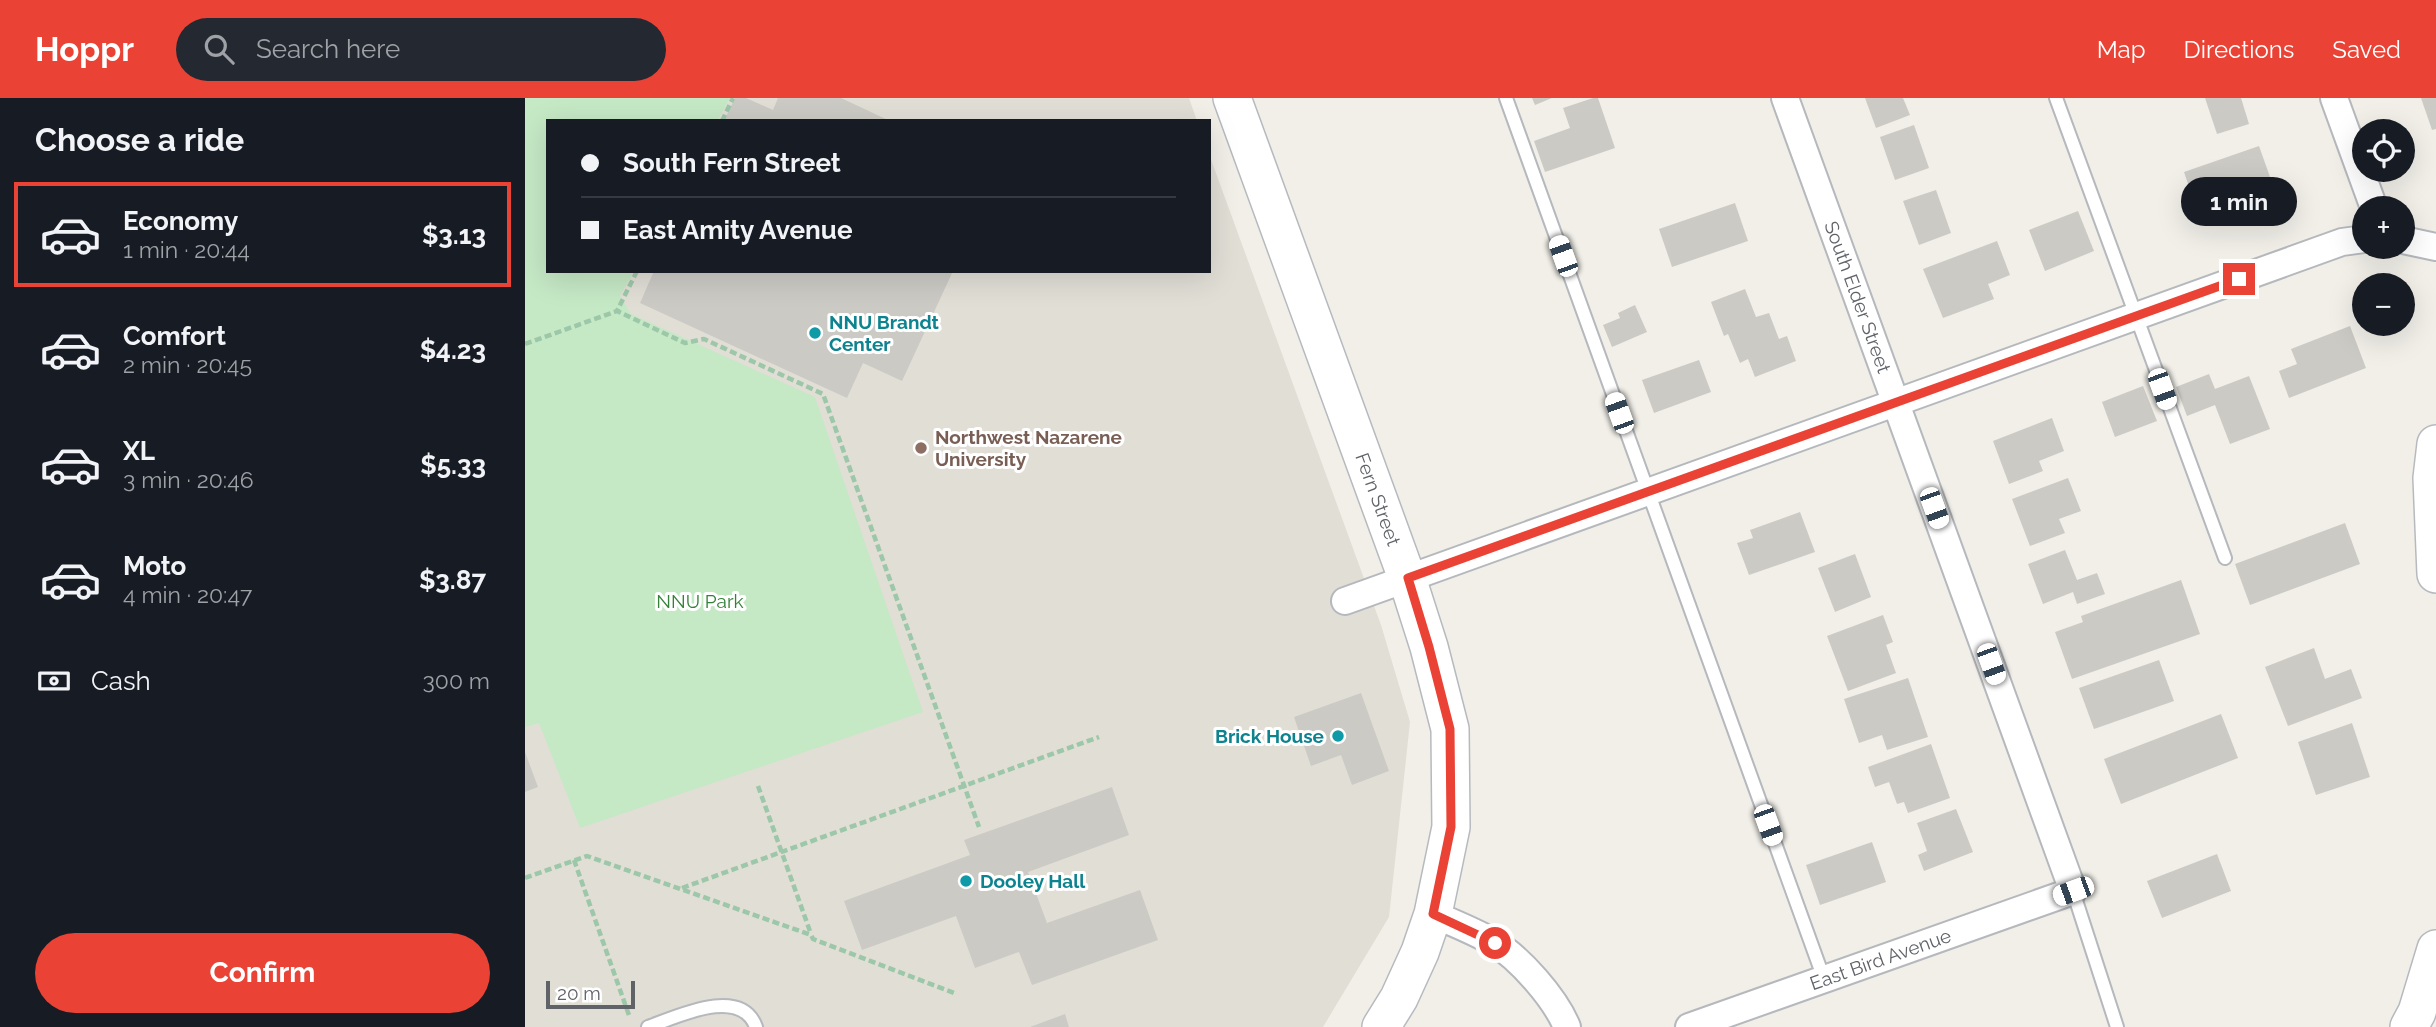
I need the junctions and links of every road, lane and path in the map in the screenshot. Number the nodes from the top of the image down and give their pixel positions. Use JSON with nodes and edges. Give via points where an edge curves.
{"nodes":[{"id":1,"x":733,"y":98,"type":"edge"},
{"id":2,"x":1232,"y":98,"type":"edge"},
{"id":3,"x":1506,"y":98,"type":"edge"},
{"id":4,"x":1785,"y":98,"type":"edge"},
{"id":5,"x":2056,"y":98,"type":"edge"},
{"id":6,"x":2334,"y":98,"type":"edge"},
{"id":7,"x":723,"y":119,"type":"edge"},
{"id":8,"x":2370,"y":196,"type":"edge"},
{"id":9,"x":2352,"y":241,"type":"edge"},
{"id":10,"x":2415,"y":243,"type":"edge"},
{"id":11,"x":2436,"y":247,"type":"edge"},
{"id":12,"x":637,"y":273,"type":"edge"},
{"id":13,"x":617,"y":311,"type":"junction"},
{"id":14,"x":2135,"y":316,"type":"junction"},
{"id":15,"x":525,"y":344,"type":"edge"},
{"id":16,"x":1896,"y":403,"type":"junction"},
{"id":17,"x":2436,"y":444,"type":"edge"},
{"id":18,"x":1648,"y":492,"type":"junction"},
{"id":19,"x":2225,"y":558,"type":"dead end"},
{"id":20,"x":2436,"y":574,"type":"edge"},
{"id":21,"x":1408,"y":578,"type":"junction"},
{"id":22,"x":1345,"y":601,"type":"dead end"},
{"id":23,"x":1099,"y":737,"type":"dead end"},
{"id":24,"x":758,"y":786,"type":"dead end"},
{"id":25,"x":964,"y":786,"type":"junction"},
{"id":26,"x":979,"y":827,"type":"dead end"},
{"id":27,"x":781,"y":852,"type":"junction"},
{"id":28,"x":574,"y":860,"type":"junction"},
{"id":29,"x":525,"y":878,"type":"edge"},
{"id":30,"x":681,"y":889,"type":"junction"},
{"id":31,"x":2073,"y":891,"type":"junction"},
{"id":32,"x":1433,"y":914,"type":"junction"},
{"id":33,"x":811,"y":935,"type":"junction"},
{"id":34,"x":2436,"y":949,"type":"edge"},
{"id":35,"x":1824,"y":979,"type":"junction"},
{"id":36,"x":957,"y":994,"type":"dead end"},
{"id":37,"x":663,"y":1025,"type":"edge"},
{"id":38,"x":633,"y":1027,"type":"edge"},
{"id":39,"x":648,"y":1027,"type":"edge"},
{"id":40,"x":756,"y":1027,"type":"edge"},
{"id":41,"x":1381,"y":1027,"type":"edge"},
{"id":42,"x":1567,"y":1027,"type":"edge"},
{"id":43,"x":1689,"y":1027,"type":"edge"},
{"id":44,"x":2117,"y":1027,"type":"edge"},
{"id":45,"x":2409,"y":1027,"type":"edge"}],
"edges":[{"from":1,"to":7,"type":"path"},
{"from":2,"to":21,"type":"street","name":"Fern Street"},
{"from":3,"to":18,"type":"lane"},
{"from":4,"to":16,"type":"street","name":"South Elder Street"},
{"from":5,"to":14,"type":"lane"},
{"from":6,"to":8,"type":"street"},
{"from":9,"to":14,"type":"street"},
{"from":10,"to":11,"type":"street"},
{"from":12,"to":13,"type":"path"},
{"from":13,"to":15,"type":"path"},
{"from":13,"to":25,"type":"path","via":[[685,343],[704,339],[823,394]]},
{"from":14,"to":16,"type":"street"},
{"from":14,"to":19,"type":"lane"},
{"from":16,"to":18,"type":"street"},
{"from":16,"to":31,"type":"street","name":"South Elder Street"},
{"from":17,"to":20,"type":"street","via":[[2432,478]]},
{"from":18,"to":21,"type":"street"},
{"from":18,"to":35,"type":"lane"},
{"from":21,"to":22,"type":"street"},
{"from":21,"to":32,"type":"street","name":"Fern Street","via":[[1450,729],[1451,827]]},
{"from":23,"to":25,"type":"path"},
{"from":24,"to":27,"type":"path"},
{"from":25,"to":26,"type":"path"},
{"from":25,"to":27,"type":"path"},
{"from":27,"to":30,"type":"path"},
{"from":27,"to":33,"type":"path"},
{"from":28,"to":29,"type":"path"},
{"from":28,"to":30,"type":"path","via":[[587,856]]},
{"from":28,"to":38,"type":"path"},
{"from":30,"to":33,"type":"path"},
{"from":31,"to":35,"type":"street","name":"East Bird Avenue"},
{"from":31,"to":44,"type":"lane"},
{"from":32,"to":41,"type":"street","via":[[1399,998]]},
{"from":32,"to":42,"type":"street","via":[[1495,943],[1538,981]]},
{"from":33,"to":36,"type":"path"},
{"from":34,"to":45,"type":"street"},
{"from":35,"to":43,"type":"street","name":"East Bird Avenue"},
{"from":37,"to":39,"type":"lane"},
{"from":37,"to":40,"type":"lane","via":[[705,1007],[725,1006],[741,1009]]}]}
